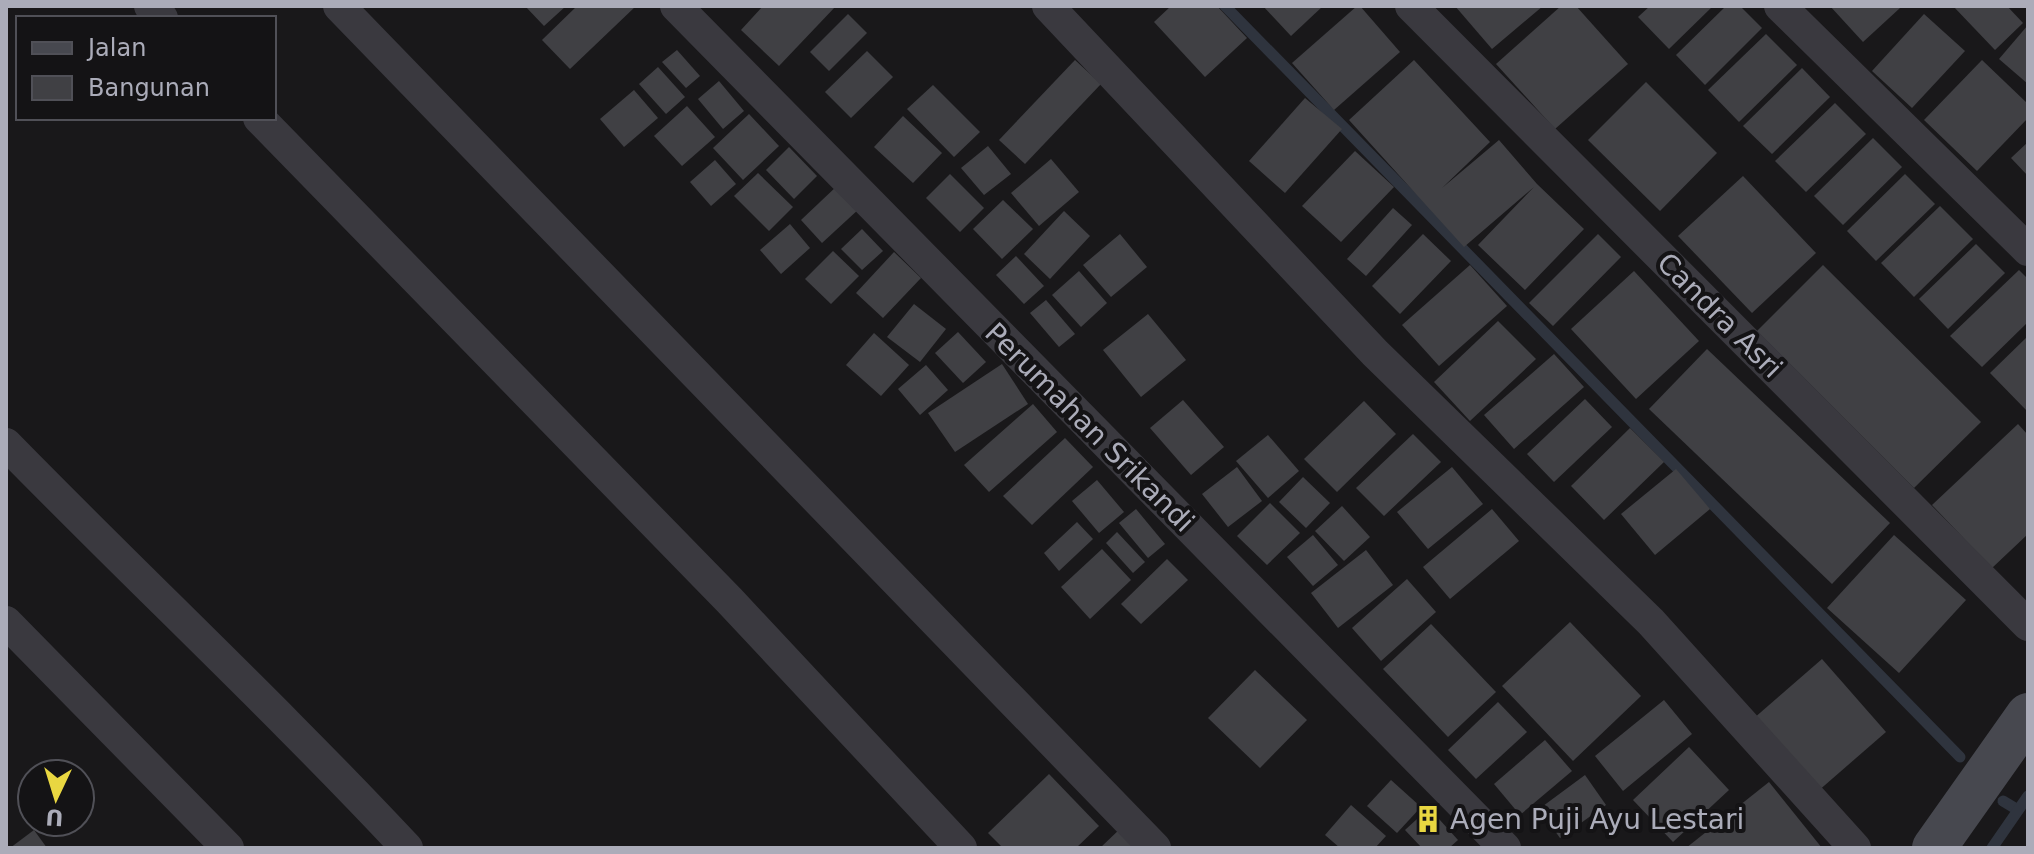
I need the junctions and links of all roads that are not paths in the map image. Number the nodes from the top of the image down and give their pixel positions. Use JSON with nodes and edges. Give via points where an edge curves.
{"nodes":[{"id":1,"x":339,"y":6,"type":"edge"},
{"id":2,"x":676,"y":6,"type":"edge"},
{"id":3,"x":1048,"y":6,"type":"edge"},
{"id":4,"x":1411,"y":6,"type":"edge"},
{"id":5,"x":1780,"y":6,"type":"edge"},
{"id":6,"x":261,"y":120,"type":"edge"},
{"id":7,"x":2028,"y":250,"type":"edge"},
{"id":8,"x":6,"y":444,"type":"edge"},
{"id":9,"x":6,"y":622,"type":"edge"},
{"id":10,"x":2028,"y":625,"type":"edge"},
{"id":11,"x":2027,"y":718,"type":"edge"},
{"id":12,"x":1938,"y":847,"type":"edge"},
{"id":13,"x":228,"y":848,"type":"edge"},
{"id":14,"x":407,"y":848,"type":"edge"},
{"id":15,"x":961,"y":848,"type":"edge"},
{"id":16,"x":1155,"y":848,"type":"edge"},
{"id":17,"x":1505,"y":848,"type":"edge"},
{"id":18,"x":1855,"y":848,"type":"edge"}],
"edges":[{"from":1,"to":16,"type":"street"},
{"from":2,"to":17,"type":"street","name":"Perumahan Srikandi"},
{"from":3,"to":18,"type":"street","via":[[1375,353],[1651,622]]},
{"from":4,"to":10,"type":"street","name":"Candra Asri"},
{"from":5,"to":7,"type":"street"},
{"from":6,"to":15,"type":"street","via":[[730,601]]},
{"from":8,"to":14,"type":"street","via":[[244,678]]},
{"from":9,"to":13,"type":"street"},
{"from":11,"to":12,"type":"street"}]}
